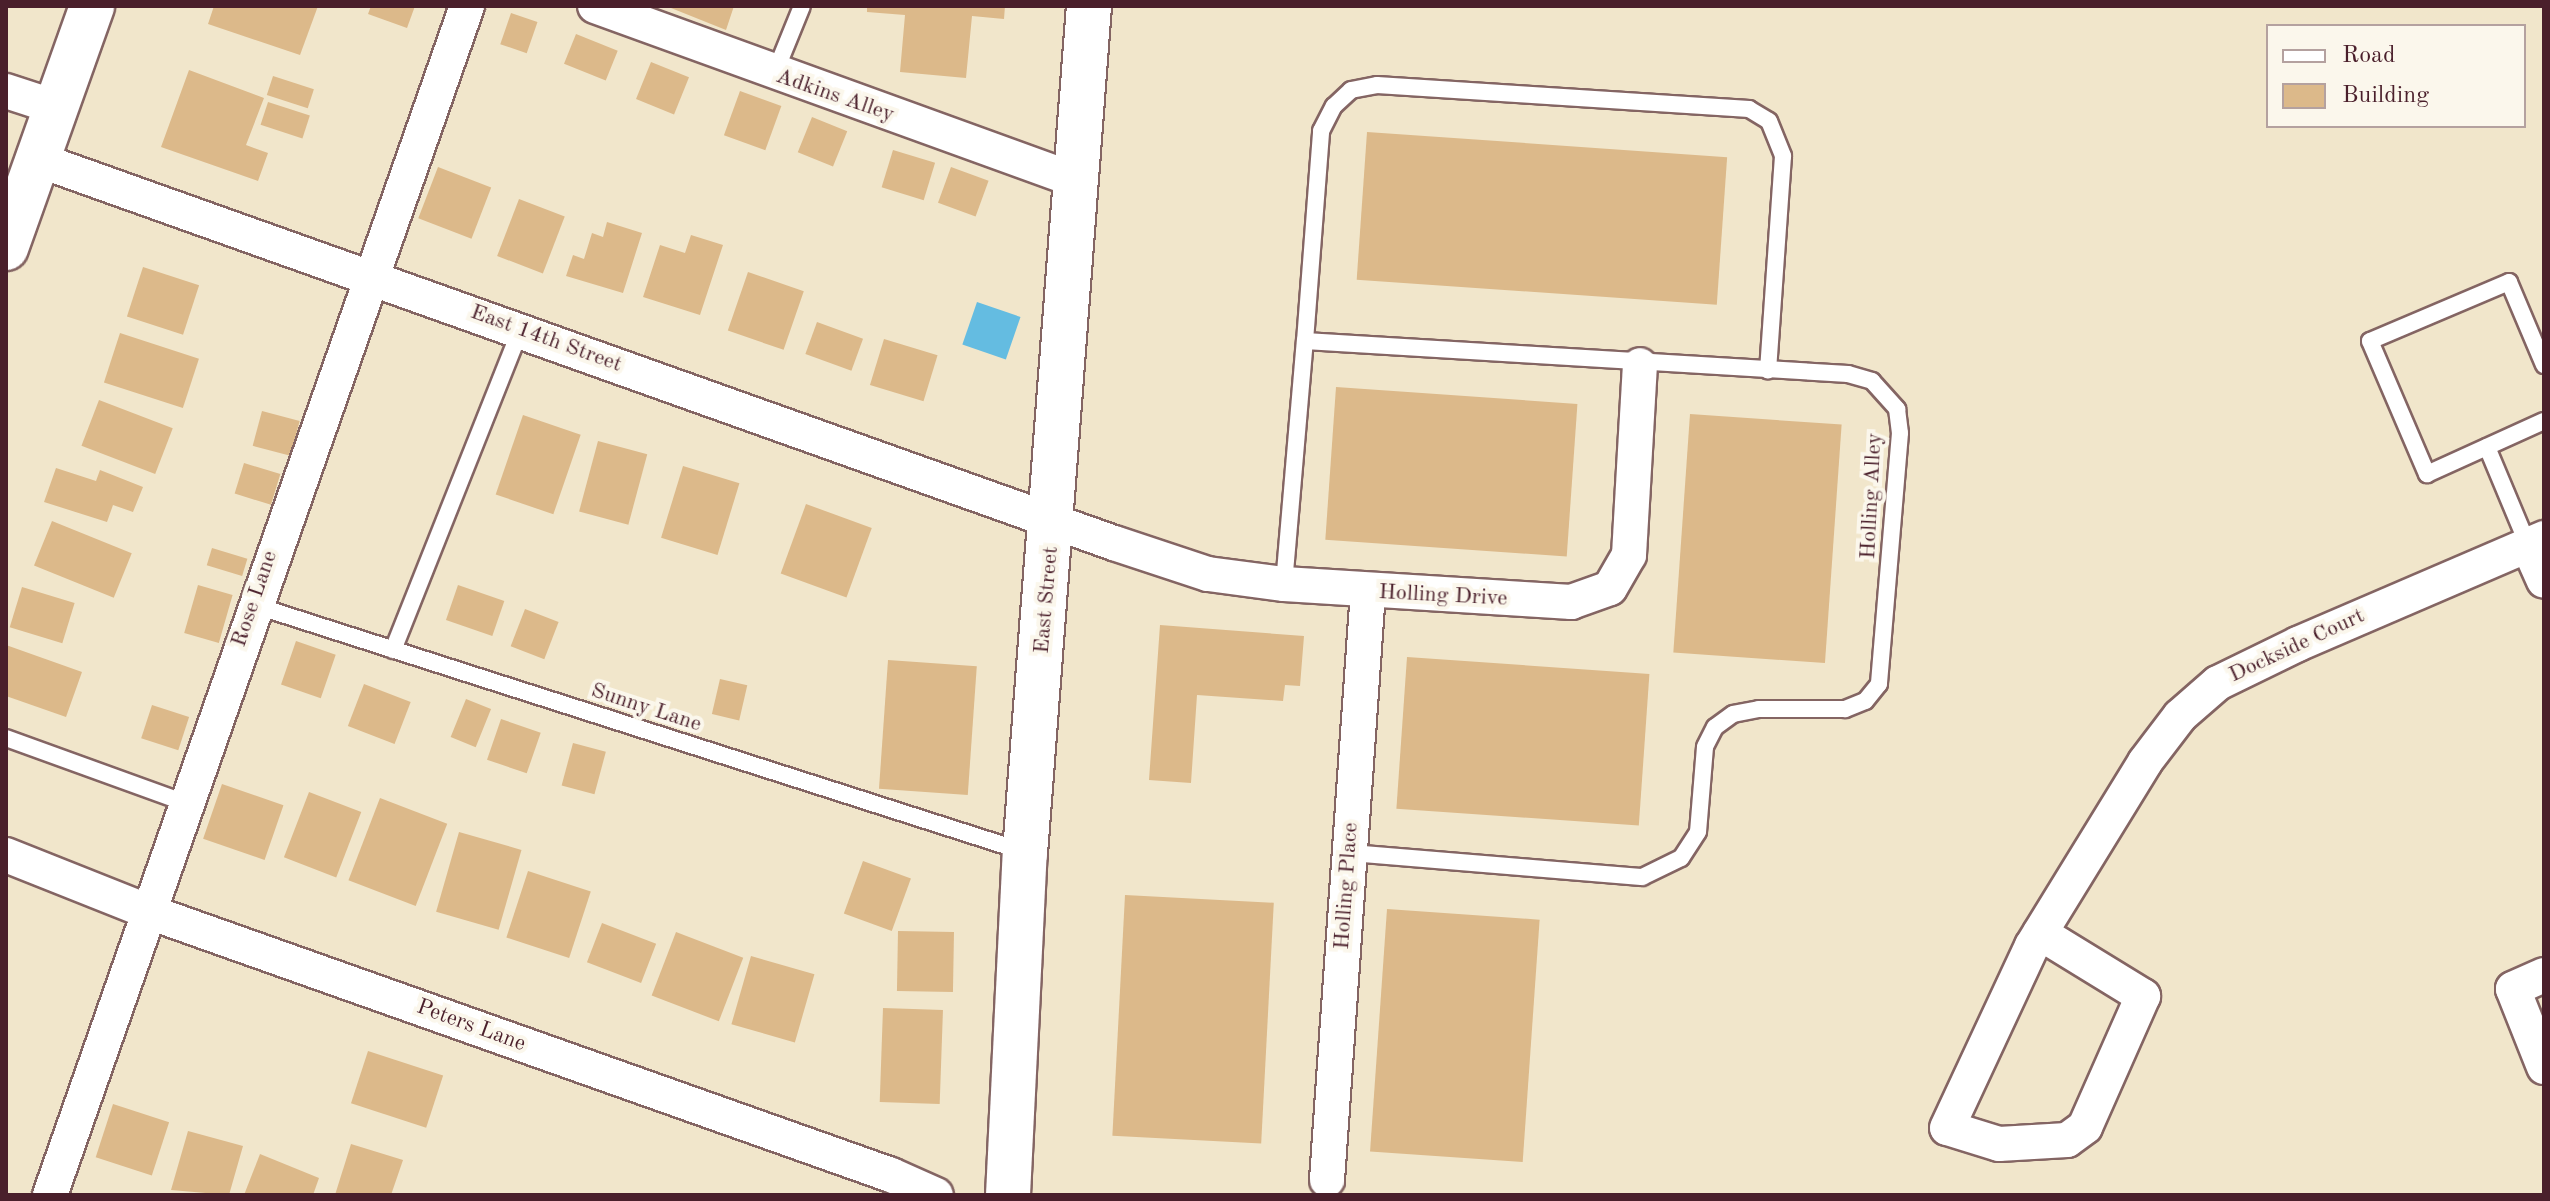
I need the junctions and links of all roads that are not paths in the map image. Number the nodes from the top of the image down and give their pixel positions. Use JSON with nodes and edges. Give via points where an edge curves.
{"nodes":[{"id":1,"x":92,"y":6,"type":"edge"},
{"id":2,"x":467,"y":6,"type":"edge"},
{"id":3,"x":595,"y":6,"type":"edge"},
{"id":4,"x":802,"y":6,"type":"edge"},
{"id":5,"x":1089,"y":6,"type":"edge"},
{"id":6,"x":774,"y":75,"type":"junction"},
{"id":7,"x":6,"y":91,"type":"edge"},
{"id":8,"x":55,"y":107,"type":"junction"},
{"id":9,"x":36,"y":159,"type":"junction"},
{"id":10,"x":1078,"y":181,"type":"junction"},
{"id":11,"x":6,"y":248,"type":"edge"},
{"id":12,"x":370,"y":277,"type":"junction"},
{"id":13,"x":521,"y":329,"type":"junction"},
{"id":14,"x":1305,"y":341,"type":"junction"},
{"id":15,"x":1640,"y":365,"type":"junction"},
{"id":16,"x":2544,"y":365,"type":"edge"},
{"id":17,"x":1768,"y":370,"type":"junction"},
{"id":18,"x":2544,"y":421,"type":"edge"},
{"id":19,"x":2487,"y":447,"type":"junction"},
{"id":20,"x":1054,"y":522,"type":"junction"},
{"id":21,"x":2536,"y":542,"type":"edge"},
{"id":22,"x":2544,"y":581,"type":"edge"},
{"id":23,"x":1284,"y":584,"type":"junction"},
{"id":24,"x":1368,"y":591,"type":"junction"},
{"id":25,"x":253,"y":605,"type":"junction"},
{"id":26,"x":393,"y":650,"type":"junction"},
{"id":27,"x":6,"y":738,"type":"edge"},
{"id":28,"x":188,"y":804,"type":"junction"},
{"id":29,"x":1025,"y":853,"type":"junction"},
{"id":30,"x":1350,"y":853,"type":"junction"},
{"id":31,"x":6,"y":855,"type":"edge"},
{"id":32,"x":152,"y":913,"type":"junction"},
{"id":33,"x":2040,"y":933,"type":"junction"},
{"id":34,"x":2544,"y":975,"type":"edge"},
{"id":35,"x":2544,"y":1067,"type":"edge"},
{"id":36,"x":1327,"y":1180,"type":"dead end"},
{"id":37,"x":889,"y":1185,"type":"edge"},
{"id":38,"x":50,"y":1195,"type":"edge"},
{"id":39,"x":936,"y":1195,"type":"edge"},
{"id":40,"x":1008,"y":1195,"type":"edge"}],
"edges":[{"from":1,"to":8,"type":"main road"},
{"from":2,"to":12,"type":"street","name":"Rose Lane"},
{"from":3,"to":6,"type":"street","name":"Adkins Alley"},
{"from":4,"to":6,"type":"lane"},
{"from":5,"to":10,"type":"main road","name":"East Street"},
{"from":6,"to":10,"type":"street","name":"Adkins Alley"},
{"from":7,"to":8,"type":"street"},
{"from":8,"to":9,"type":"main road"},
{"from":9,"to":11,"type":"main road"},
{"from":9,"to":12,"type":"street","name":"East 14th Street"},
{"from":10,"to":20,"type":"main road","name":"East Street"},
{"from":12,"to":13,"type":"street","name":"East 14th Street"},
{"from":12,"to":25,"type":"street","name":"Rose Lane"},
{"from":13,"to":20,"type":"street","name":"East 14th Street"},
{"from":13,"to":26,"type":"lane"},
{"from":14,"to":15,"type":"lane","name":"Holling Alley"},
{"from":14,"to":17,"type":"lane","via":[[1321,131],[1334,106],[1351,90],[1377,85],[1749,109],[1769,121],[1783,156]]},
{"from":14,"to":23,"type":"lane"},
{"from":15,"to":17,"type":"lane","name":"Holling Alley"},
{"from":15,"to":24,"type":"street","name":"Holling Drive","via":[[1629,555],[1610,588],[1571,602]]},
{"from":16,"to":19,"type":"lane","via":[[2509,282],[2370,341],[2427,474]]},
{"from":17,"to":30,"type":"lane","name":"Holling Alley","via":[[1848,374],[1872,381],[1897,409],[1900,433],[1884,668],[1865,701],[1820,713],[1759,709],[1733,714],[1715,727],[1705,747],[1698,832],[1681,858],[1651,875]]},
{"from":18,"to":19,"type":"lane"},
{"from":19,"to":21,"type":"lane"},
{"from":20,"to":23,"type":"street","name":"Holling Drive","via":[[1208,574]]},
{"from":20,"to":29,"type":"main road","name":"East Street"},
{"from":21,"to":22,"type":"street"},
{"from":21,"to":33,"type":"street","name":"Dockside Court","via":[[2218,683],[2180,716],[2145,762]]},
{"from":23,"to":24,"type":"street","name":"Holling Drive"},
{"from":24,"to":30,"type":"street","name":"Holling Place"},
{"from":25,"to":26,"type":"lane","name":"Sunny Lane"},
{"from":25,"to":28,"type":"street","name":"Rose Lane"},
{"from":26,"to":29,"type":"lane","name":"Sunny Lane"},
{"from":27,"to":28,"type":"lane"},
{"from":28,"to":32,"type":"street","name":"Rose Lane"},
{"from":29,"to":40,"type":"main road","name":"East Street"},
{"from":30,"to":36,"type":"street","name":"Holling Place"},
{"from":31,"to":32,"type":"street","name":"Peters Lane"},
{"from":32,"to":37,"type":"street","name":"Peters Lane"},
{"from":32,"to":38,"type":"street","name":"Rose Lane"},
{"from":33,"to":33,"type":"street","name":"Dockside Court","via":[[2032,946],[1947,1128],[1999,1144],[2067,1140],[2085,1127],[2143,996]]},
{"from":34,"to":35,"type":"street","via":[[2513,989]]},
{"from":37,"to":39,"type":"street","name":"Peters Lane"}]}
